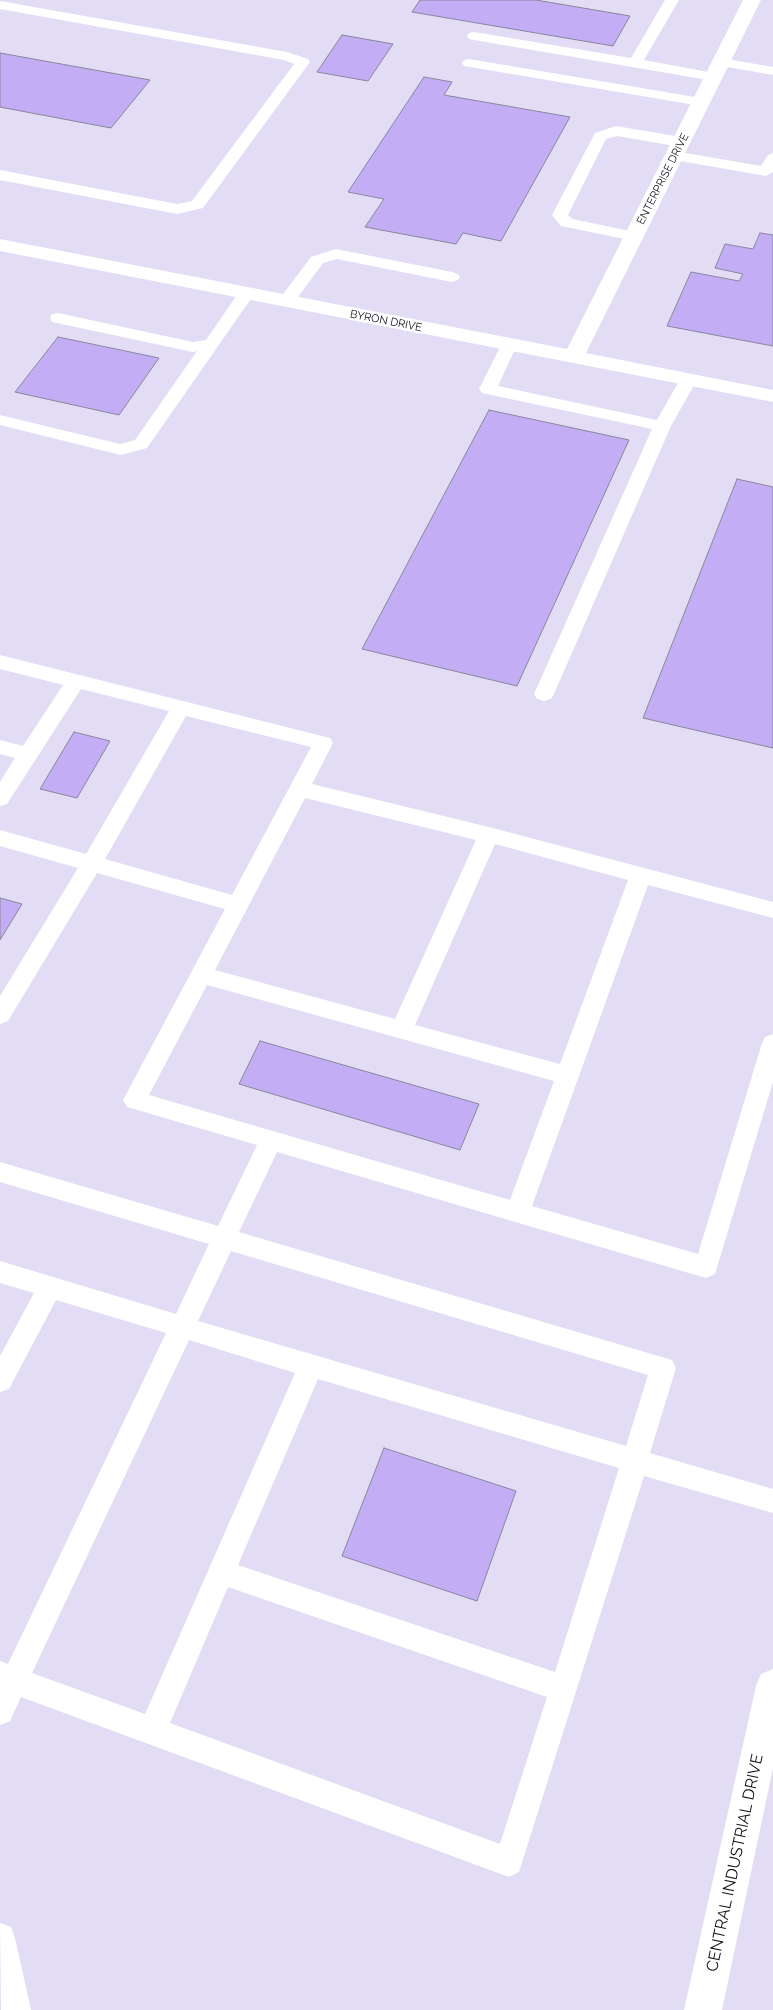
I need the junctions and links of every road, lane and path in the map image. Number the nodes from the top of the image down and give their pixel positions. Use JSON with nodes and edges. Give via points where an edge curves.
{"nodes":[{"id":1,"x":672,"y":0,"type":"edge"},
{"id":2,"x":752,"y":0,"type":"edge"},
{"id":3,"x":0,"y":5,"type":"edge"},
{"id":4,"x":474,"y":36,"type":"dead end"},
{"id":5,"x":469,"y":63,"type":"dead end"},
{"id":6,"x":635,"y":63,"type":"junction"},
{"id":7,"x":718,"y":69,"type":"junction"},
{"id":8,"x":773,"y":71,"type":"edge"},
{"id":9,"x":701,"y":102,"type":"junction"},
{"id":10,"x":678,"y":149,"type":"junction"},
{"id":11,"x":773,"y":158,"type":"edge"},
{"id":12,"x":0,"y":175,"type":"edge"},
{"id":13,"x":634,"y":236,"type":"junction"},
{"id":14,"x":0,"y":245,"type":"edge"},
{"id":15,"x":452,"y":277,"type":"dead end"},
{"id":16,"x":247,"y":293,"type":"junction"},
{"id":17,"x":286,"y":301,"type":"junction"},
{"id":18,"x":58,"y":318,"type":"dead end"},
{"id":19,"x":212,"y":344,"type":"junction"},
{"id":20,"x":509,"y":345,"type":"junction"},
{"id":21,"x":573,"y":358,"type":"junction"},
{"id":22,"x":688,"y":380,"type":"junction"},
{"id":23,"x":773,"y":396,"type":"edge"},
{"id":24,"x":0,"y":420,"type":"edge"},
{"id":25,"x":662,"y":426,"type":"junction"},
{"id":26,"x":0,"y":662,"type":"edge"},
{"id":27,"x":76,"y":681,"type":"junction"},
{"id":28,"x":544,"y":694,"type":"dead end"},
{"id":29,"x":181,"y":707,"type":"junction"},
{"id":30,"x":0,"y":747,"type":"edge"},
{"id":31,"x":28,"y":754,"type":"junction"},
{"id":32,"x":300,"y":789,"type":"junction"},
{"id":33,"x":0,"y":799,"type":"edge"},
{"id":34,"x":489,"y":836,"type":"junction"},
{"id":35,"x":0,"y":838,"type":"edge"},
{"id":36,"x":92,"y":863,"type":"junction"},
{"id":37,"x":642,"y":874,"type":"junction"},
{"id":38,"x":239,"y":905,"type":"junction"},
{"id":39,"x":773,"y":910,"type":"edge"},
{"id":40,"x":202,"y":975,"type":"junction"},
{"id":41,"x":9,"y":981,"type":"edge"},
{"id":42,"x":0,"y":1015,"type":"edge"},
{"id":43,"x":401,"y":1031,"type":"junction"},
{"id":44,"x":773,"y":1043,"type":"edge"},
{"id":45,"x":569,"y":1076,"type":"junction"},
{"id":46,"x":271,"y":1140,"type":"junction"},
{"id":47,"x":0,"y":1172,"type":"edge"},
{"id":48,"x":518,"y":1212,"type":"junction"},
{"id":49,"x":224,"y":1238,"type":"junction"},
{"id":50,"x":0,"y":1272,"type":"edge"},
{"id":51,"x":50,"y":1286,"type":"junction"},
{"id":52,"x":182,"y":1327,"type":"junction"},
{"id":53,"x":311,"y":1366,"type":"junction"},
{"id":54,"x":0,"y":1381,"type":"edge"},
{"id":55,"x":635,"y":1461,"type":"junction"},
{"id":56,"x":773,"y":1500,"type":"edge"},
{"id":57,"x":221,"y":1572,"type":"junction"},
{"id":58,"x":7,"y":1678,"type":"edge"},
{"id":59,"x":773,"y":1686,"type":"edge"},
{"id":60,"x":563,"y":1689,"type":"junction"},
{"id":61,"x":0,"y":1711,"type":"edge"},
{"id":62,"x":153,"y":1730,"type":"junction"},
{"id":63,"x":0,"y":1938,"type":"edge"},
{"id":64,"x":16,"y":2010,"type":"edge"},
{"id":65,"x":703,"y":2010,"type":"edge"}],
"edges":[{"from":1,"to":6,"type":"lane"},
{"from":2,"to":7,"type":"street","name":"ENTERPRISE DRIVE"},
{"from":3,"to":12,"type":"lane","via":[[287,56],[303,62],[197,205],[177,209]]},
{"from":4,"to":6,"type":"lane"},
{"from":5,"to":9,"type":"lane"},
{"from":6,"to":7,"type":"lane"},
{"from":7,"to":8,"type":"lane"},
{"from":7,"to":9,"type":"street","name":"ENTERPRISE DRIVE"},
{"from":9,"to":10,"type":"street","name":"ENTERPRISE DRIVE"},
{"from":10,"to":11,"type":"lane","via":[[766,171]]},
{"from":10,"to":13,"type":"street","name":"ENTERPRISE DRIVE"},
{"from":10,"to":13,"type":"lane","via":[[616,131],[600,136],[560,215],[567,223]]},
{"from":13,"to":21,"type":"street","name":"ENTERPRISE DRIVE"},
{"from":14,"to":16,"type":"street","name":"BYRON DRIVE"},
{"from":15,"to":17,"type":"lane","via":[[336,254],[317,260]]},
{"from":16,"to":17,"type":"street","name":"BYRON DRIVE"},
{"from":16,"to":19,"type":"lane"},
{"from":17,"to":20,"type":"street","name":"BYRON DRIVE"},
{"from":18,"to":19,"type":"lane","via":[[193,346]]},
{"from":19,"to":24,"type":"lane","via":[[140,444],[121,450]]},
{"from":20,"to":21,"type":"street","name":"BYRON DRIVE"},
{"from":20,"to":25,"type":"lane","via":[[488,390]]},
{"from":21,"to":22,"type":"street","name":"BYRON DRIVE"},
{"from":22,"to":23,"type":"street","name":"BYRON DRIVE"},
{"from":22,"to":25,"type":"lane"},
{"from":25,"to":28,"type":"lane"},
{"from":26,"to":27,"type":"lane"},
{"from":27,"to":29,"type":"lane"},
{"from":27,"to":31,"type":"lane"},
{"from":29,"to":32,"type":"lane","via":[[323,743]]},
{"from":29,"to":36,"type":"lane"},
{"from":30,"to":31,"type":"lane"},
{"from":31,"to":33,"type":"lane"},
{"from":32,"to":34,"type":"lane"},
{"from":32,"to":38,"type":"lane"},
{"from":34,"to":37,"type":"lane"},
{"from":34,"to":43,"type":"lane"},
{"from":35,"to":36,"type":"lane"},
{"from":36,"to":38,"type":"lane"},
{"from":36,"to":41,"type":"lane"},
{"from":37,"to":39,"type":"lane"},
{"from":37,"to":45,"type":"lane"},
{"from":38,"to":40,"type":"lane"},
{"from":40,"to":43,"type":"lane"},
{"from":40,"to":46,"type":"lane","via":[[135,1100]]},
{"from":41,"to":42,"type":"lane"},
{"from":43,"to":45,"type":"lane"},
{"from":44,"to":48,"type":"lane","via":[[706,1267]]},
{"from":45,"to":48,"type":"lane"},
{"from":46,"to":48,"type":"lane"},
{"from":46,"to":49,"type":"lane"},
{"from":47,"to":49,"type":"lane"},
{"from":49,"to":52,"type":"lane"},
{"from":49,"to":55,"type":"lane","via":[[663,1368]]},
{"from":50,"to":51,"type":"lane"},
{"from":51,"to":52,"type":"lane"},
{"from":51,"to":54,"type":"lane"},
{"from":52,"to":53,"type":"lane"},
{"from":52,"to":58,"type":"lane"},
{"from":53,"to":55,"type":"lane"},
{"from":53,"to":57,"type":"lane"},
{"from":55,"to":56,"type":"lane"},
{"from":55,"to":60,"type":"lane"},
{"from":57,"to":60,"type":"lane"},
{"from":57,"to":62,"type":"lane"},
{"from":58,"to":61,"type":"lane"},
{"from":58,"to":62,"type":"lane"},
{"from":59,"to":65,"type":"street","name":"CENTRAL INDUSTRIAL DRIVE"},
{"from":60,"to":62,"type":"lane","via":[[510,1862]]},
{"from":63,"to":64,"type":"lane"}]}
